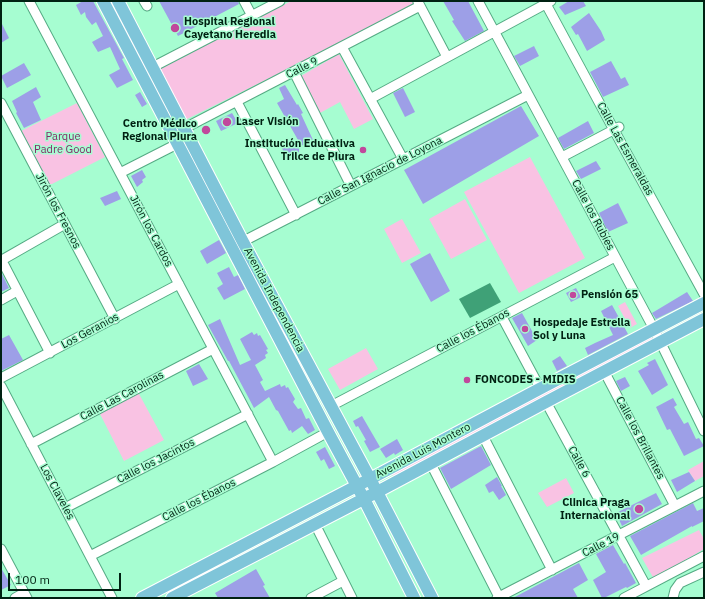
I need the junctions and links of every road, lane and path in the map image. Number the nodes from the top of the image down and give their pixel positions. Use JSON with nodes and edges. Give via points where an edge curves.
{"nodes":[{"id":1,"x":28,"y":1,"type":"edge"},
{"id":2,"x":103,"y":1,"type":"edge"},
{"id":3,"x":118,"y":1,"type":"edge"},
{"id":4,"x":244,"y":1,"type":"edge"},
{"id":5,"x":280,"y":1,"type":"edge"},
{"id":6,"x":478,"y":1,"type":"edge"},
{"id":7,"x":549,"y":2,"type":"edge"},
{"id":8,"x":419,"y":4,"type":"edge"},
{"id":9,"x":252,"y":16,"type":"junction"},
{"id":10,"x":494,"y":32,"type":"junction"},
{"id":11,"x":342,"y":47,"type":"junction"},
{"id":12,"x":447,"y":57,"type":"junction"},
{"id":13,"x":152,"y":67,"type":"junction"},
{"id":14,"x":294,"y":72,"type":"junction"},
{"id":15,"x":141,"y":73,"type":"junction"},
{"id":16,"x":528,"y":95,"type":"junction"},
{"id":17,"x":370,"y":99,"type":"junction"},
{"id":18,"x":237,"y":102,"type":"junction"},
{"id":19,"x":1,"y":103,"type":"edge"},
{"id":20,"x":185,"y":128,"type":"junction"},
{"id":21,"x":616,"y":128,"type":"junction"},
{"id":22,"x":178,"y":144,"type":"junction"},
{"id":23,"x":562,"y":157,"type":"junction"},
{"id":24,"x":403,"y":159,"type":"junction"},
{"id":25,"x":120,"y":173,"type":"junction"},
{"id":26,"x":351,"y":186,"type":"junction"},
{"id":27,"x":296,"y":215,"type":"junction"},
{"id":28,"x":65,"y":224,"type":"junction"},
{"id":29,"x":243,"y":242,"type":"junction"},
{"id":30,"x":232,"y":248,"type":"junction"},
{"id":31,"x":615,"y":257,"type":"junction"},
{"id":32,"x":1,"y":260,"type":"edge"},
{"id":33,"x":179,"y":284,"type":"junction"},
{"id":34,"x":17,"y":291,"type":"junction"},
{"id":35,"x":704,"y":294,"type":"edge"},
{"id":36,"x":1,"y":300,"type":"edge"},
{"id":37,"x":704,"y":303,"type":"edge"},
{"id":38,"x":502,"y":316,"type":"junction"},
{"id":39,"x":115,"y":319,"type":"junction"},
{"id":40,"x":704,"y":319,"type":"edge"},
{"id":41,"x":654,"y":329,"type":"junction"},
{"id":42,"x":660,"y":342,"type":"junction"},
{"id":43,"x":213,"y":348,"type":"junction"},
{"id":44,"x":50,"y":353,"type":"junction"},
{"id":45,"x":604,"y":371,"type":"junction"},
{"id":46,"x":1,"y":378,"type":"edge"},
{"id":47,"x":1,"y":386,"type":"edge"},
{"id":48,"x":540,"y":388,"type":"junction"},
{"id":49,"x":546,"y":402,"type":"junction"},
{"id":50,"x":331,"y":406,"type":"junction"},
{"id":51,"x":248,"y":414,"type":"junction"},
{"id":52,"x":704,"y":431,"type":"edge"},
{"id":53,"x":328,"y":432,"type":"junction"},
{"id":54,"x":483,"y":436,"type":"junction"},
{"id":55,"x":31,"y":444,"type":"junction"},
{"id":56,"x":273,"y":462,"type":"junction"},
{"id":57,"x":431,"y":464,"type":"junction"},
{"id":58,"x":370,"y":479,"type":"junction"},
{"id":59,"x":357,"y":486,"type":"junction"},
{"id":60,"x":704,"y":491,"type":"edge"},
{"id":61,"x":377,"y":492,"type":"junction"},
{"id":62,"x":364,"y":499,"type":"junction"},
{"id":63,"x":675,"y":506,"type":"junction"},
{"id":64,"x":65,"y":508,"type":"junction"},
{"id":65,"x":315,"y":524,"type":"junction"},
{"id":66,"x":618,"y":535,"type":"junction"},
{"id":67,"x":1,"y":549,"type":"edge"},
{"id":68,"x":90,"y":556,"type":"junction"},
{"id":69,"x":704,"y":556,"type":"edge"},
{"id":70,"x":552,"y":570,"type":"junction"},
{"id":71,"x":704,"y":572,"type":"edge"},
{"id":72,"x":343,"y":581,"type":"junction"},
{"id":73,"x":646,"y":586,"type":"junction"},
{"id":74,"x":26,"y":596,"type":"edge"},
{"id":75,"x":15,"y":598,"type":"edge"},
{"id":76,"x":112,"y":598,"type":"edge"},
{"id":77,"x":142,"y":598,"type":"edge"},
{"id":78,"x":172,"y":598,"type":"edge"},
{"id":79,"x":311,"y":598,"type":"edge"},
{"id":80,"x":352,"y":598,"type":"edge"},
{"id":81,"x":414,"y":598,"type":"edge"},
{"id":82,"x":432,"y":598,"type":"edge"},
{"id":83,"x":498,"y":598,"type":"edge"},
{"id":84,"x":624,"y":598,"type":"edge"},
{"id":85,"x":674,"y":598,"type":"edge"}],
"edges":[{"from":1,"to":25,"type":"street","name":"Jirón los Cardos"},
{"from":2,"to":15,"type":"main road","name":"Avenida Independencia"},
{"from":3,"to":13,"type":"main road","name":"Avenida Independencia"},
{"from":4,"to":9,"type":"street"},
{"from":5,"to":9,"type":"street"},
{"from":6,"to":10,"type":"street","name":"Calle los Rubíes"},
{"from":7,"to":10,"type":"street"},
{"from":7,"to":21,"type":"street","name":"Calle Las Esmeraldas"},
{"from":8,"to":11,"type":"street","name":"Calle 9"},
{"from":8,"to":12,"type":"street"},
{"from":9,"to":13,"type":"street"},
{"from":10,"to":12,"type":"street"},
{"from":10,"to":16,"type":"street","name":"Calle los Rubíes"},
{"from":11,"to":14,"type":"street","name":"Calle 9"},
{"from":11,"to":17,"type":"street"},
{"from":12,"to":17,"type":"street"},
{"from":13,"to":15,"type":"street"},
{"from":13,"to":20,"type":"main road","name":"Avenida Independencia"},
{"from":14,"to":18,"type":"street","name":"Calle 9"},
{"from":14,"to":26,"type":"street"},
{"from":15,"to":22,"type":"main road","name":"Avenida Independencia"},
{"from":16,"to":23,"type":"street","name":"Calle los Rubíes"},
{"from":16,"to":24,"type":"street","name":"Calle San Ignacio de Loyona"},
{"from":17,"to":24,"type":"street"},
{"from":18,"to":20,"type":"street","name":"Calle 9"},
{"from":18,"to":27,"type":"street"},
{"from":19,"to":28,"type":"street","name":"Jirón los Fresnos"},
{"from":20,"to":29,"type":"main road","name":"Avenida Independencia"},
{"from":21,"to":23,"type":"street"},
{"from":21,"to":35,"type":"street","name":"Calle Las Esmeraldas"},
{"from":22,"to":25,"type":"street"},
{"from":22,"to":30,"type":"main road","name":"Avenida Independencia"},
{"from":23,"to":31,"type":"street","name":"Calle los Rubíes"},
{"from":24,"to":26,"type":"street","name":"Calle San Ignacio de Loyona"},
{"from":25,"to":33,"type":"street","name":"Jirón los Cardos"},
{"from":26,"to":27,"type":"street","name":"Calle San Ignacio de Loyona"},
{"from":27,"to":29,"type":"street","name":"Calle San Ignacio de Loyona"},
{"from":28,"to":32,"type":"street"},
{"from":28,"to":39,"type":"street","name":"Jirón los Fresnos"},
{"from":29,"to":30,"type":"street","name":"Calle San Ignacio de Loyona"},
{"from":29,"to":50,"type":"main road","name":"Avenida Independencia"},
{"from":30,"to":53,"type":"main road","name":"Avenida Independencia"},
{"from":31,"to":38,"type":"street","name":"Calle los Ébanos"},
{"from":31,"to":41,"type":"street","name":"Calle los Rubíes"},
{"from":32,"to":34,"type":"street"},
{"from":33,"to":39,"type":"street","name":"Los Geranios"},
{"from":33,"to":43,"type":"street","name":"Jirón los Cardos"},
{"from":34,"to":36,"type":"street"},
{"from":34,"to":44,"type":"street"},
{"from":37,"to":41,"type":"main road","name":"Avenida Luis Montero"},
{"from":38,"to":48,"type":"street"},
{"from":38,"to":50,"type":"street","name":"Calle los Ébanos"},
{"from":39,"to":44,"type":"street","name":"Los Geranios"},
{"from":40,"to":42,"type":"main road","name":"Avenida Luis Montero"},
{"from":41,"to":42,"type":"street","name":"Calle los Rubíes"},
{"from":41,"to":48,"type":"main road","name":"Avenida Luis Montero"},
{"from":42,"to":45,"type":"main road","name":"Avenida Luis Montero"},
{"from":42,"to":52,"type":"street","name":"Calle los Rubíes"},
{"from":43,"to":51,"type":"street","name":"Jirón los Cardos"},
{"from":43,"to":55,"type":"street","name":"Calle Las Carolinas"},
{"from":44,"to":46,"type":"street","name":"Los Geranios"},
{"from":45,"to":49,"type":"main road","name":"Avenida Luis Montero"},
{"from":45,"to":63,"type":"street","name":"Calle los Brillantes"},
{"from":47,"to":55,"type":"street","name":"Los Claveles"},
{"from":48,"to":58,"type":"main road","name":"Avenida Luis Montero"},
{"from":49,"to":54,"type":"main road","name":"Avenida Luis Montero"},
{"from":49,"to":66,"type":"street","name":"Calle 6"},
{"from":50,"to":58,"type":"main road","name":"Avenida Independencia"},
{"from":51,"to":56,"type":"street","name":"Jirón los Cardos"},
{"from":51,"to":64,"type":"street","name":"Calle los Jacintos"},
{"from":53,"to":56,"type":"street","name":"Calle los Ébanos"},
{"from":53,"to":59,"type":"main road","name":"Avenida Independencia"},
{"from":54,"to":57,"type":"main road","name":"Avenida Luis Montero"},
{"from":54,"to":70,"type":"street"},
{"from":55,"to":64,"type":"street","name":"Los Claveles"},
{"from":56,"to":68,"type":"street","name":"Calle los Ébanos"},
{"from":57,"to":61,"type":"main road","name":"Avenida Luis Montero"},
{"from":57,"to":83,"type":"street"},
{"from":58,"to":59,"type":"main road","name":"Avenida Luis Montero"},
{"from":58,"to":61,"type":"main road","name":"Avenida Independencia"},
{"from":59,"to":62,"type":"main road","name":"Avenida Independencia"},
{"from":59,"to":77,"type":"main road","name":"Avenida Luis Montero"},
{"from":60,"to":63,"type":"street","name":"Calle 19"},
{"from":61,"to":62,"type":"main road","name":"Avenida Luis Montero"},
{"from":61,"to":82,"type":"main road","name":"Avenida Independencia"},
{"from":62,"to":65,"type":"main road","name":"Avenida Luis Montero"},
{"from":62,"to":81,"type":"main road","name":"Avenida Independencia"},
{"from":63,"to":66,"type":"street","name":"Calle 19"},
{"from":64,"to":68,"type":"street","name":"Los Claveles"},
{"from":65,"to":72,"type":"street"},
{"from":65,"to":78,"type":"main road","name":"Avenida Luis Montero"},
{"from":66,"to":70,"type":"street","name":"Calle 19"},
{"from":66,"to":73,"type":"street","name":"Calle 6"},
{"from":67,"to":74,"type":"street"},
{"from":68,"to":76,"type":"street","name":"Los Claveles"},
{"from":69,"to":73,"type":"street"},
{"from":70,"to":83,"type":"street","name":"Calle 19"},
{"from":71,"to":85,"type":"street","via":[[680,583],[675,590]]},
{"from":72,"to":79,"type":"street"},
{"from":72,"to":80,"type":"street"},
{"from":73,"to":84,"type":"street"},
{"from":74,"to":75,"type":"street"}]}
